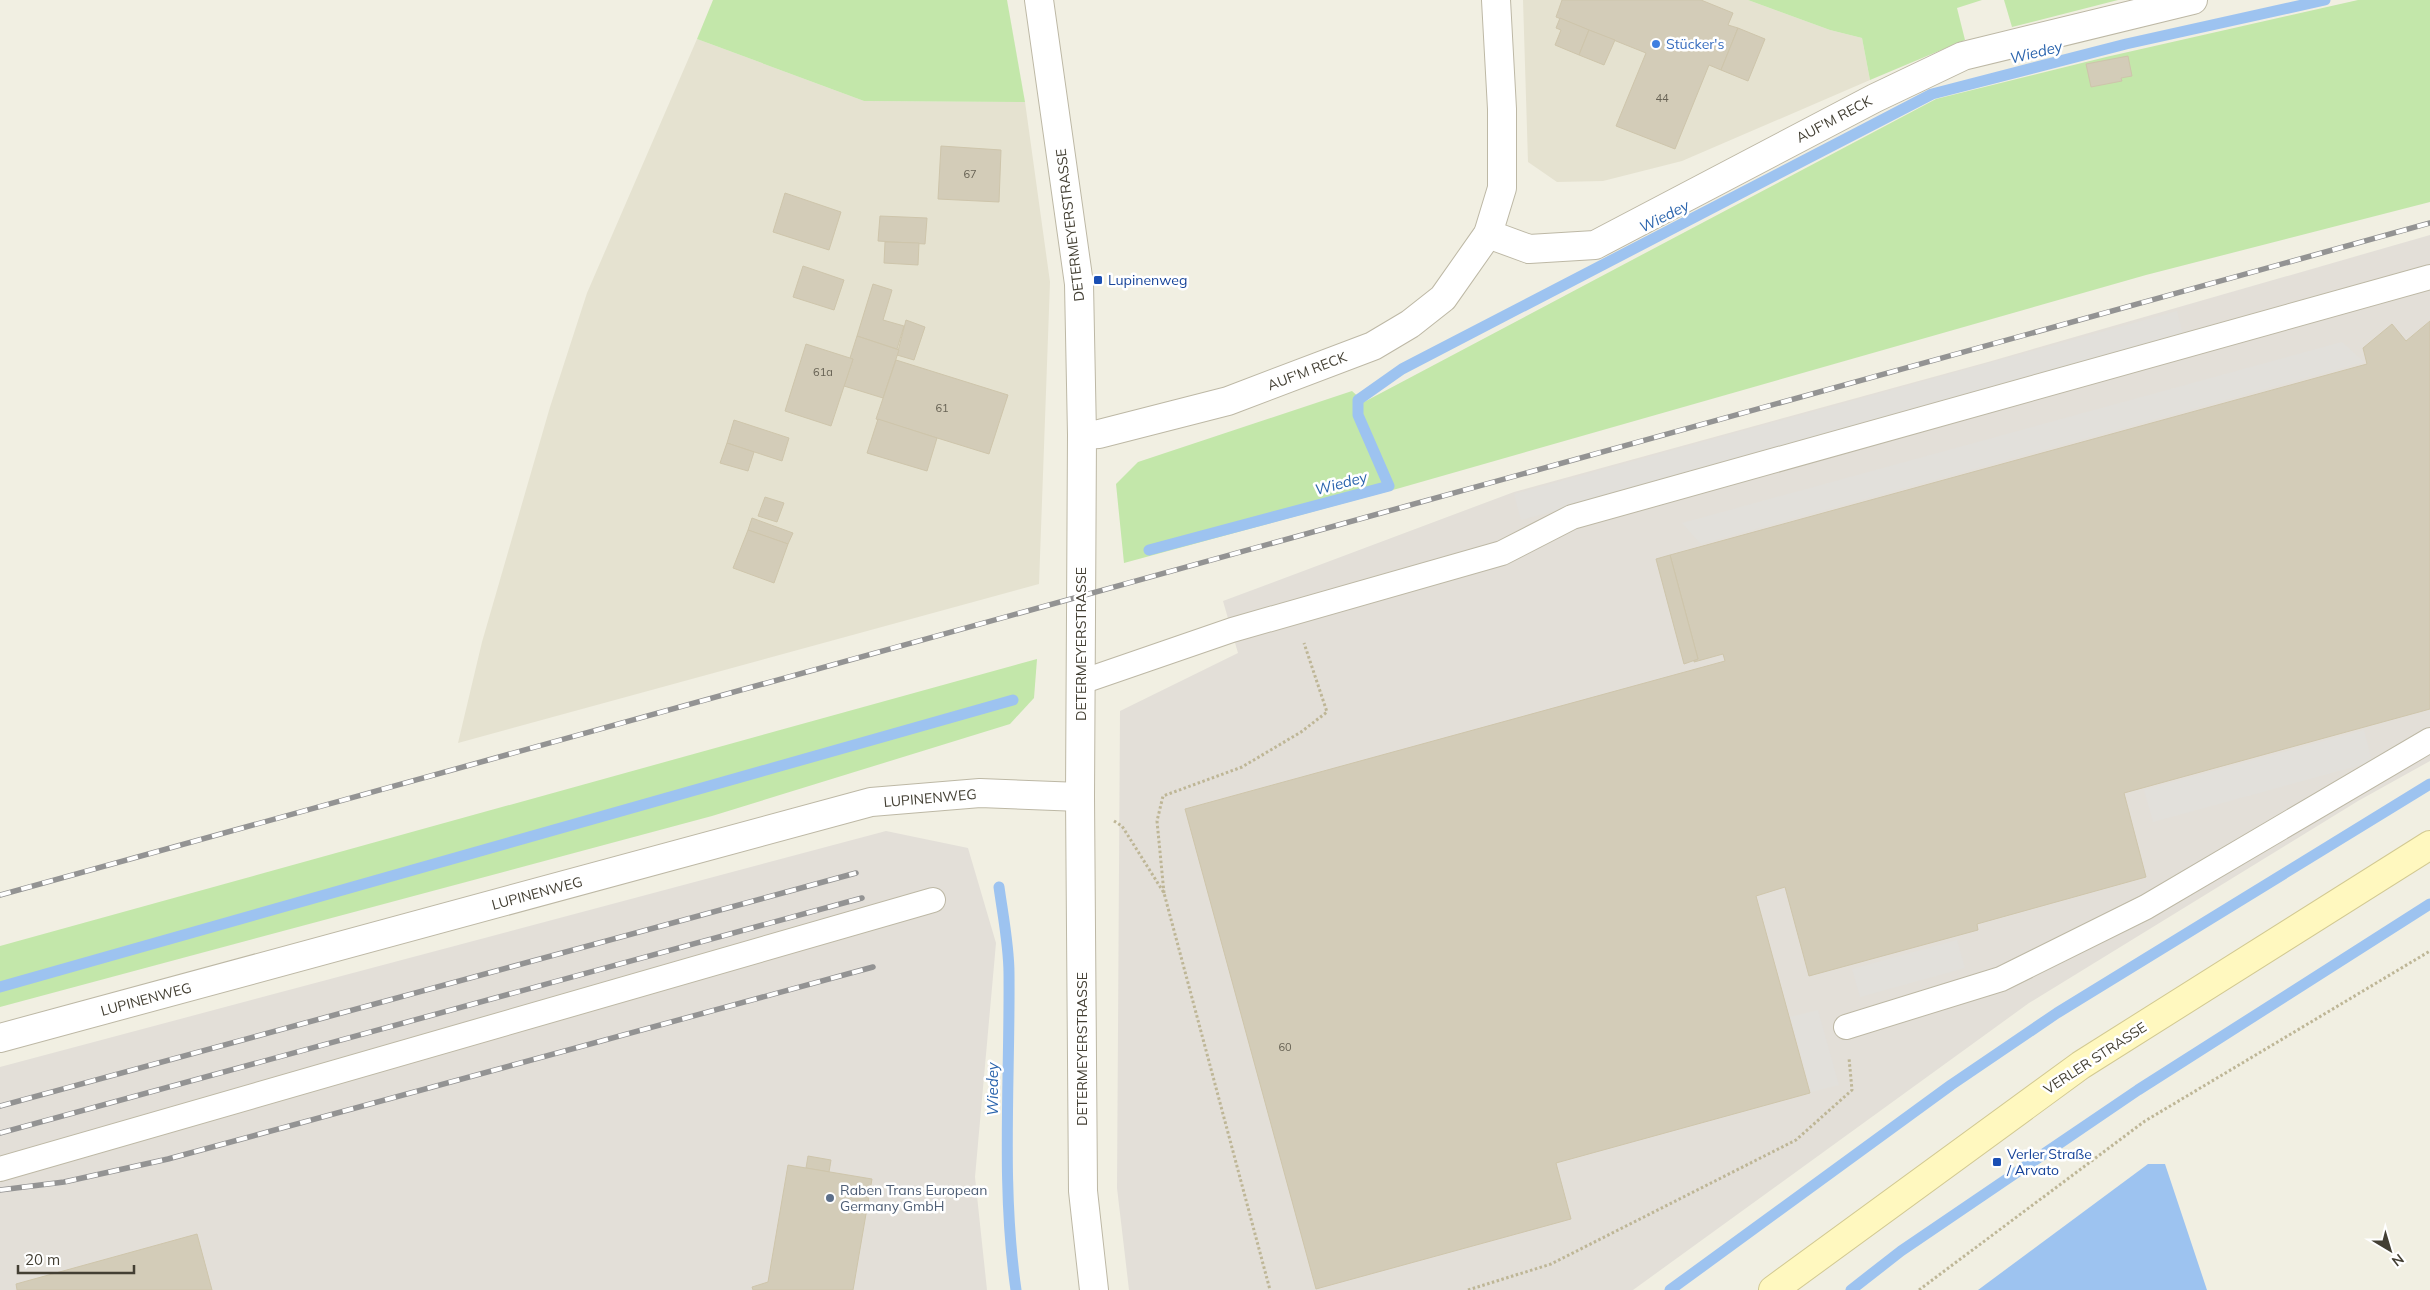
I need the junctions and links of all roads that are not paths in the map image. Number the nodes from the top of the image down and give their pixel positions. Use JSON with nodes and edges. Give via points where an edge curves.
{"nodes":[{"id":1,"x":1039,"y":0,"type":"edge"},
{"id":2,"x":1496,"y":0,"type":"edge"},
{"id":3,"x":2193,"y":0,"type":"edge"},
{"id":4,"x":1488,"y":234,"type":"junction"},
{"id":5,"x":2430,"y":277,"type":"edge"},
{"id":6,"x":1082,"y":435,"type":"junction"},
{"id":7,"x":1082,"y":682,"type":"junction"},
{"id":8,"x":2430,"y":740,"type":"edge"},
{"id":9,"x":1080,"y":797,"type":"junction"},
{"id":10,"x":2430,"y":845,"type":"edge"},
{"id":11,"x":933,"y":900,"type":"dead end"},
{"id":12,"x":1846,"y":1027,"type":"road end"},
{"id":13,"x":0,"y":1038,"type":"edge"},
{"id":14,"x":0,"y":1169,"type":"edge"},
{"id":15,"x":1094,"y":1290,"type":"edge"},
{"id":16,"x":1773,"y":1290,"type":"edge"}],
"edges":[{"from":1,"to":6,"type":"street","name":"DETERMEYERSTRASSE","via":[[1079,284]]},
{"from":2,"to":4,"type":"street","name":"AUF'M RECK","via":[[1502,188]]},
{"from":3,"to":4,"type":"street","name":"AUF'M RECK","via":[[1963,56],[1874,98],[1595,245],[1529,249]]},
{"from":4,"to":6,"type":"street","name":"AUF'M RECK","via":[[1443,298],[1410,324],[1373,346],[1228,401],[1099,434]]},
{"from":5,"to":7,"type":"lane","via":[[1572,516],[1502,553],[1232,630]]},
{"from":6,"to":7,"type":"street","name":"DETERMEYERSTRASSE"},
{"from":7,"to":9,"type":"street","name":"DETERMEYERSTRASSE"},
{"from":8,"to":12,"type":"lane","via":[[2146,907],[2010,975]]},
{"from":9,"to":13,"type":"street","name":"LUPINENWEG","via":[[980,793],[871,802]]},
{"from":9,"to":15,"type":"street","name":"DETERMEYERSTRASSE","via":[[1083,1191]]},
{"from":10,"to":16,"type":"main road","name":"VERLER STRASSE","via":[[2081,1065]]},
{"from":11,"to":14,"type":"lane"}]}
